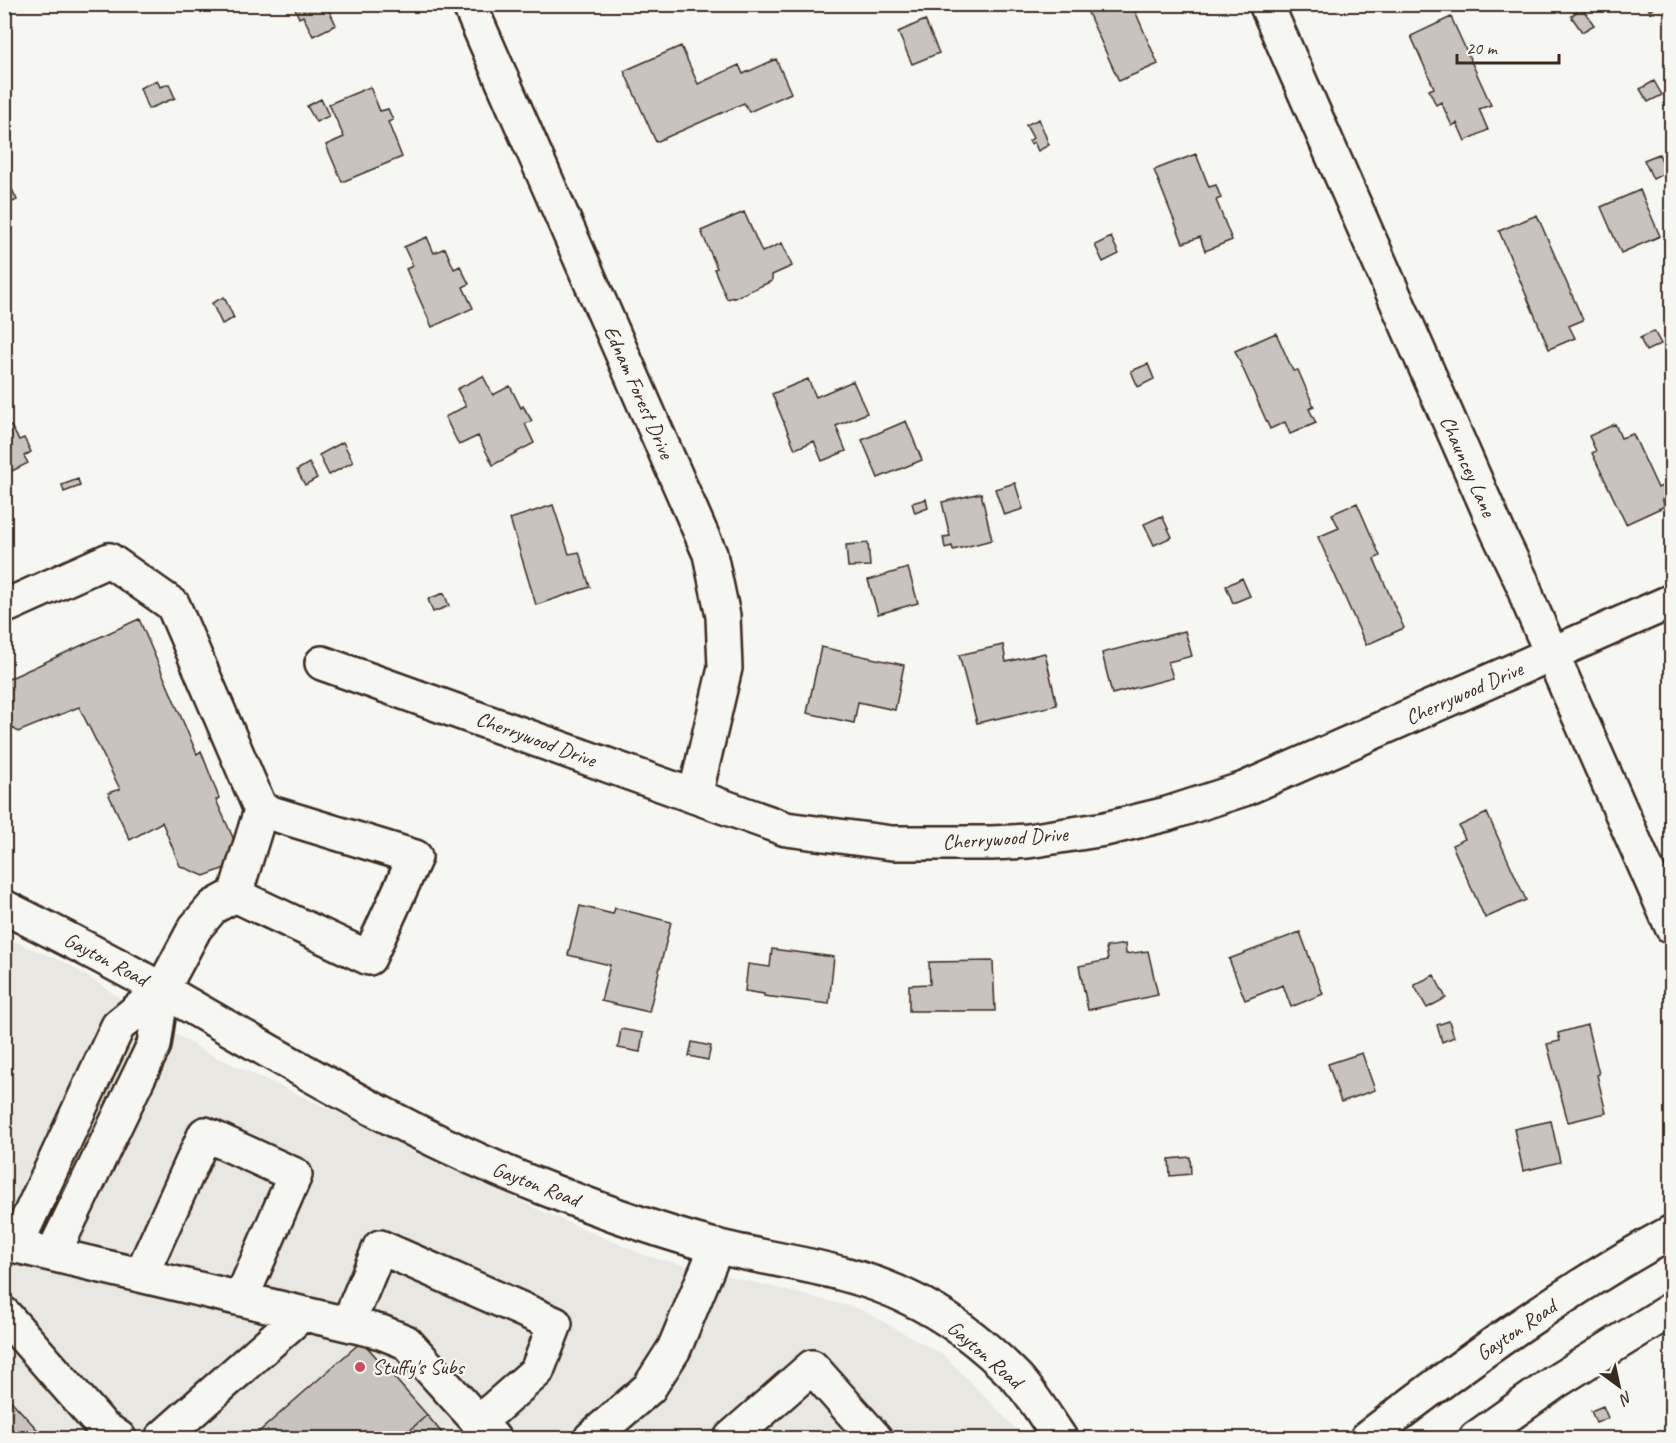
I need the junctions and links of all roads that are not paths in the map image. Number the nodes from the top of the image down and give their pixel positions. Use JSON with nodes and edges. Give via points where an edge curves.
{"nodes":[{"id":1,"x":469,"y":4,"type":"edge"},
{"id":2,"x":1266,"y":4,"type":"edge"},
{"id":3,"x":1671,"y":601,"type":"edge"},
{"id":4,"x":4,"y":607,"type":"edge"},
{"id":5,"x":1551,"y":655,"type":"junction"},
{"id":6,"x":322,"y":663,"type":"dead end"},
{"id":7,"x":695,"y":796,"type":"junction"},
{"id":8,"x":261,"y":810,"type":"junction"},
{"id":9,"x":235,"y":895,"type":"junction"},
{"id":10,"x":4,"y":906,"type":"edge"},
{"id":11,"x":1671,"y":927,"type":"edge"},
{"id":12,"x":162,"y":990,"type":"junction"},
{"id":13,"x":1671,"y":1232,"type":"edge"},
{"id":14,"x":10,"y":1244,"type":"edge"},
{"id":15,"x":717,"y":1246,"type":"junction"},
{"id":16,"x":53,"y":1254,"type":"junction"},
{"id":17,"x":141,"y":1275,"type":"junction"},
{"id":18,"x":241,"y":1299,"type":"junction"},
{"id":19,"x":1671,"y":1309,"type":"edge"},
{"id":20,"x":4,"y":1314,"type":"edge"},
{"id":21,"x":302,"y":1314,"type":"junction"},
{"id":22,"x":348,"y":1324,"type":"junction"},
{"id":23,"x":486,"y":1430,"type":"edge"},
{"id":24,"x":119,"y":1438,"type":"edge"},
{"id":25,"x":162,"y":1438,"type":"edge"},
{"id":26,"x":591,"y":1438,"type":"edge"},
{"id":27,"x":731,"y":1438,"type":"edge"},
{"id":28,"x":875,"y":1438,"type":"edge"},
{"id":29,"x":1060,"y":1438,"type":"edge"},
{"id":30,"x":1367,"y":1438,"type":"edge"},
{"id":31,"x":1476,"y":1438,"type":"edge"}],
"edges":[{"from":1,"to":7,"type":"street","name":"Ednam Forest Drive","via":[[710,554],[723,616],[725,668]]},
{"from":2,"to":5,"type":"street","name":"Chauncey Lane"},
{"from":3,"to":5,"type":"street","name":"Cherrywood Drive"},
{"from":4,"to":8,"type":"street","via":[[109,560],[173,605]]},
{"from":5,"to":7,"type":"street","name":"Cherrywood Drive","via":[[1244,789],[1105,829],[1016,842],[892,843],[786,829]]},
{"from":5,"to":11,"type":"street","name":"Chauncey Lane"},
{"from":6,"to":7,"type":"street","name":"Cherrywood Drive"},
{"from":8,"to":9,"type":"street"},
{"from":8,"to":9,"type":"street","via":[[416,857],[369,958]]},
{"from":9,"to":12,"type":"street","via":[[213,907],[195,928]]},
{"from":10,"to":12,"type":"street","name":"Gayton Road"},
{"from":12,"to":14,"type":"street","via":[[118,1026]]},
{"from":12,"to":15,"type":"street","name":"Gayton Road","via":[[422,1135],[544,1188],[664,1232]]},
{"from":12,"to":16,"type":"street","via":[[154,1045]]},
{"from":13,"to":30,"type":"street","name":"Gayton Road","via":[[1535,1315]]},
{"from":14,"to":16,"type":"street"},
{"from":15,"to":26,"type":"street","via":[[674,1349],[649,1388]]},
{"from":15,"to":29,"type":"street","name":"Gayton Road","via":[[821,1269],[908,1297],[990,1352],[1020,1381]]},
{"from":16,"to":17,"type":"street"},
{"from":17,"to":18,"type":"street"},
{"from":17,"to":18,"type":"street","via":[[205,1134],[295,1175]]},
{"from":18,"to":21,"type":"street"},
{"from":19,"to":31,"type":"street","via":[[1555,1382]]},
{"from":20,"to":24,"type":"street","via":[[102,1427]]},
{"from":21,"to":22,"type":"street"},
{"from":21,"to":25,"type":"street"},
{"from":22,"to":23,"type":"street","via":[[406,1342]]},
{"from":22,"to":23,"type":"street","via":[[380,1247],[555,1324],[537,1371]]},
{"from":27,"to":28,"type":"street","via":[[812,1367]]}]}
